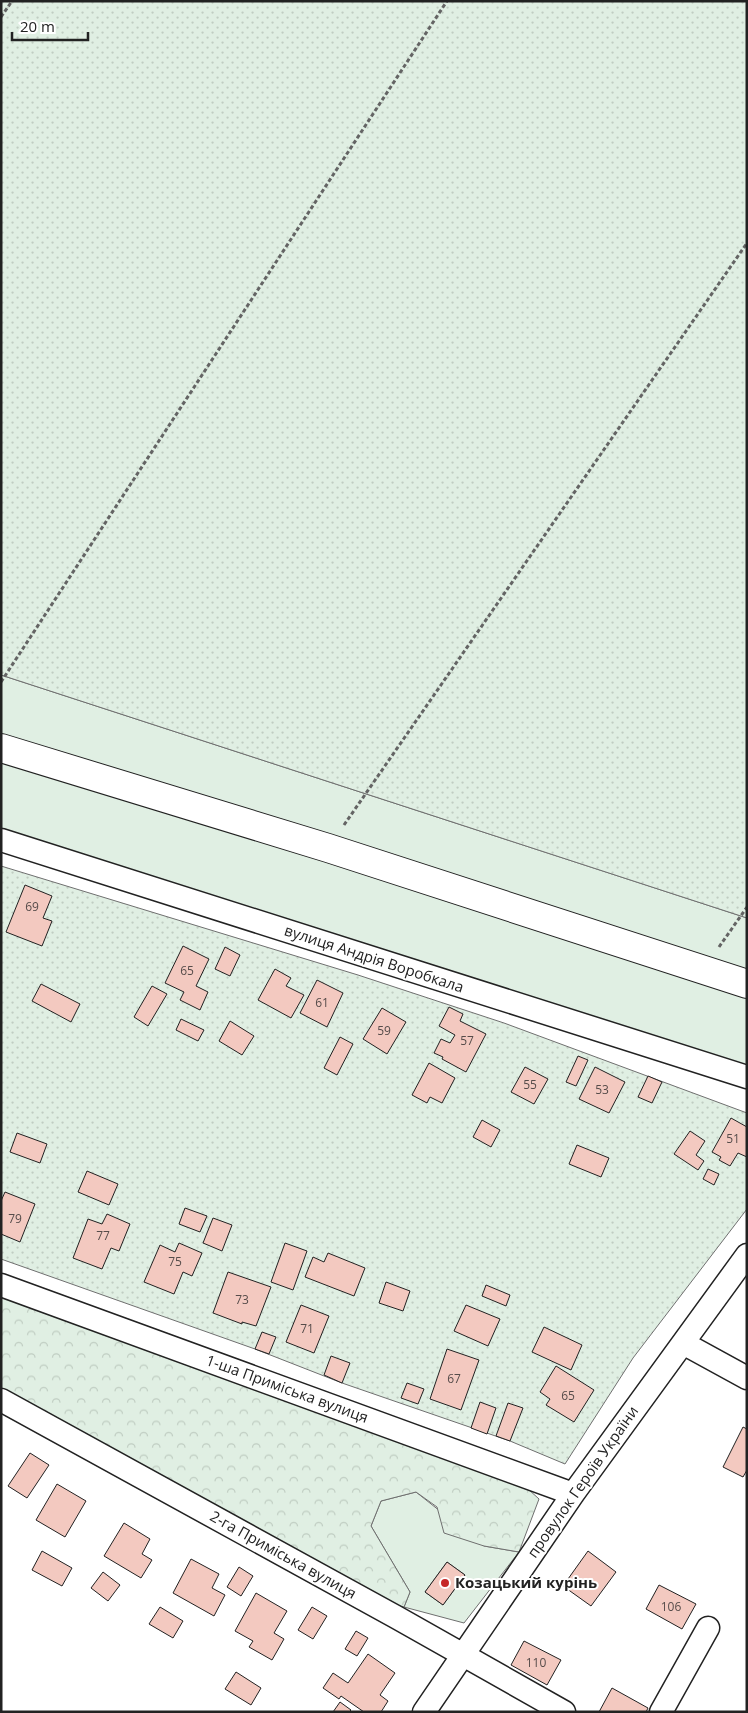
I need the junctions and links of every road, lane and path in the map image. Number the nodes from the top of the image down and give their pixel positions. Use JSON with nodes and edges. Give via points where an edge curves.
{"nodes":[{"id":1,"x":12,"y":1,"type":"edge"},
{"id":2,"x":448,"y":1,"type":"edge"},
{"id":3,"x":1,"y":17,"type":"edge"},
{"id":4,"x":747,"y":242,"type":"edge"},
{"id":5,"x":1,"y":682,"type":"edge"},
{"id":6,"x":1,"y":748,"type":"edge"},
{"id":7,"x":1,"y":840,"type":"edge"},
{"id":8,"x":328,"y":848,"type":"junction"},
{"id":9,"x":747,"y":907,"type":"edge"},
{"id":10,"x":703,"y":970,"type":"junction"},
{"id":11,"x":747,"y":984,"type":"edge"},
{"id":12,"x":747,"y":1077,"type":"edge"},
{"id":13,"x":747,"y":1255,"type":"edge"},
{"id":14,"x":1,"y":1285,"type":"edge"},
{"id":15,"x":683,"y":1343,"type":"junction"},
{"id":16,"x":747,"y":1378,"type":"edge"},
{"id":17,"x":1,"y":1400,"type":"edge"},
{"id":18,"x":573,"y":1494,"type":"junction"},
{"id":19,"x":708,"y":1628,"type":"dead end"},
{"id":20,"x":463,"y":1654,"type":"junction"},
{"id":21,"x":424,"y":1712,"type":"edge"},
{"id":22,"x":564,"y":1712,"type":"edge"},
{"id":23,"x":661,"y":1712,"type":"edge"}],
"edges":[{"from":1,"to":3,"type":"path"},
{"from":2,"to":5,"type":"path"},
{"from":4,"to":8,"type":"path"},
{"from":6,"to":8,"type":"main road"},
{"from":7,"to":12,"type":"street","name":"вулиця Андрія Воробкала"},
{"from":8,"to":10,"type":"main road"},
{"from":9,"to":10,"type":"path"},
{"from":10,"to":11,"type":"main road"},
{"from":13,"to":15,"type":"street","name":"провулок Героїв України"},
{"from":14,"to":18,"type":"street","name":"1-ша Приміська вулиця"},
{"from":15,"to":16,"type":"street"},
{"from":15,"to":18,"type":"street","name":"провулок Героїв України"},
{"from":17,"to":20,"type":"street","name":"2-га Приміська вулиця"},
{"from":18,"to":20,"type":"street","name":"провулок Героїв України"},
{"from":19,"to":23,"type":"street"},
{"from":20,"to":21,"type":"street","name":"провулок Героїв України"},
{"from":20,"to":22,"type":"street","name":"2-га Приміська вулиця"}]}
